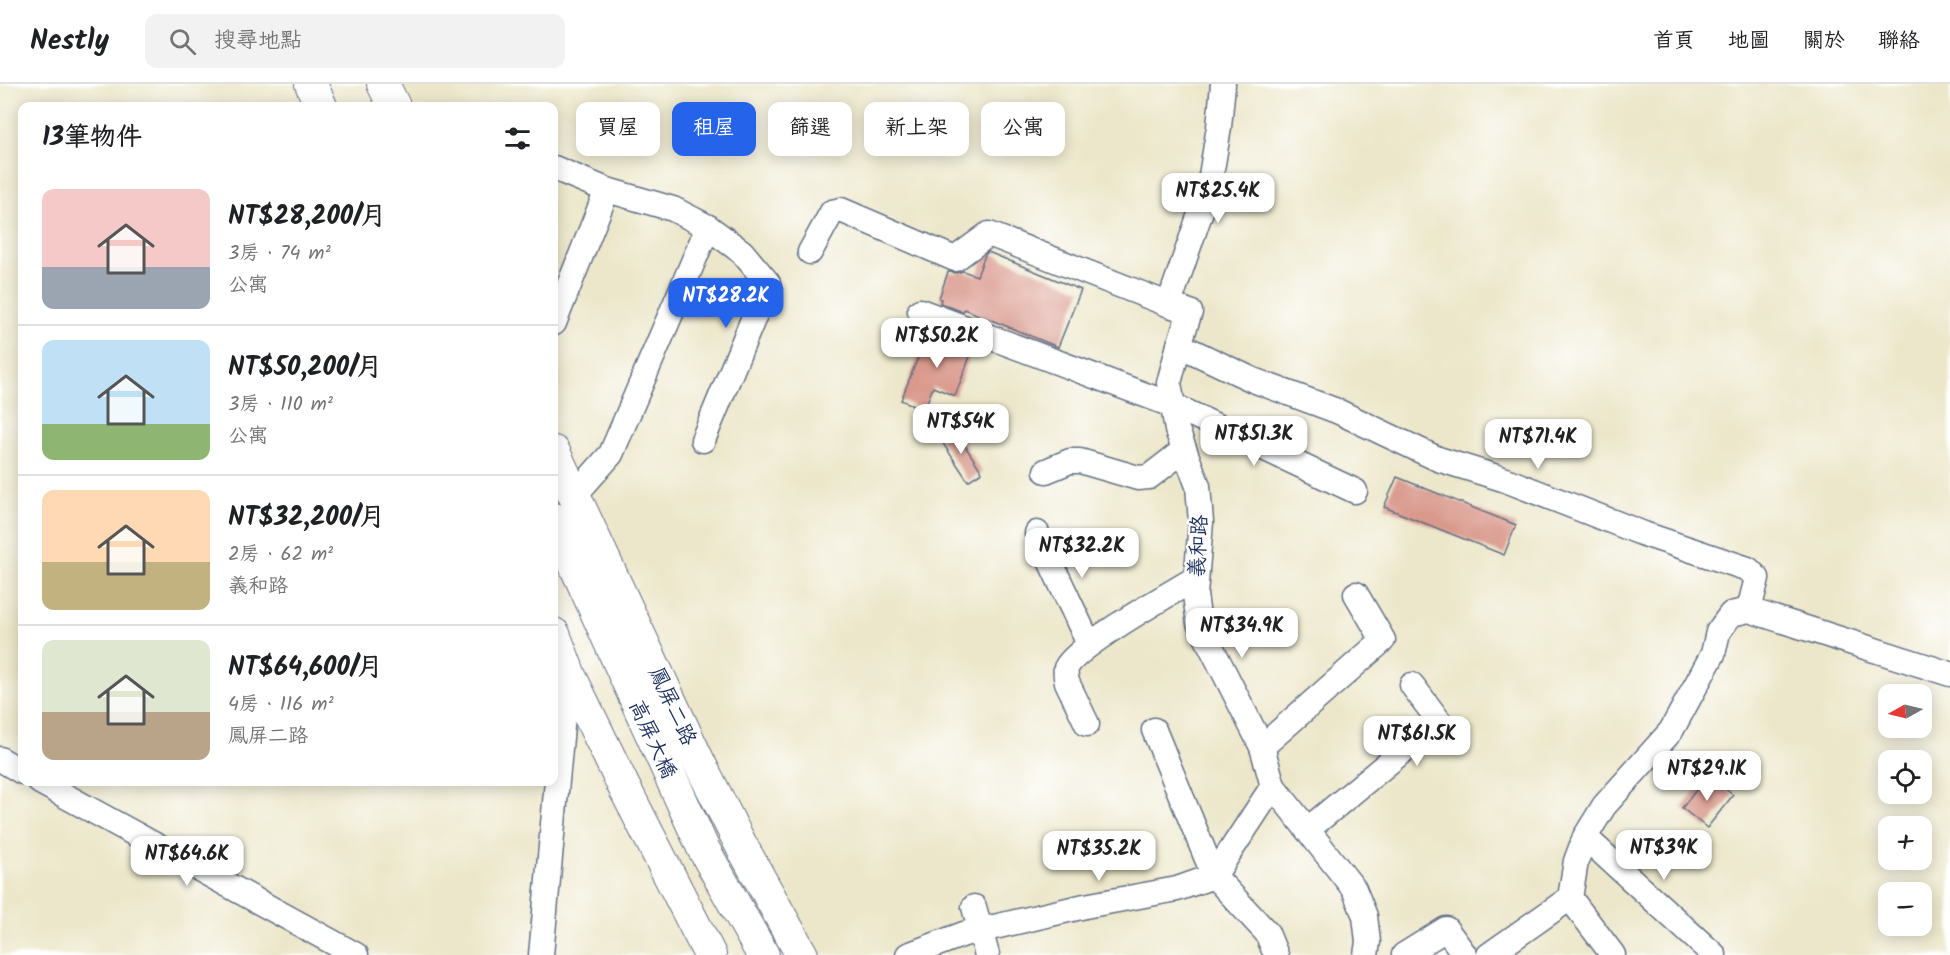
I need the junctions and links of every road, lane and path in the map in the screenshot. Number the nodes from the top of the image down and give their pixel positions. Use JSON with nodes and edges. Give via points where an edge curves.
{"nodes":[{"id":1,"x":311,"y":84,"type":"edge"},
{"id":2,"x":330,"y":84,"type":"edge"},
{"id":3,"x":363,"y":84,"type":"edge"},
{"id":4,"x":383,"y":84,"type":"edge"},
{"id":5,"x":1223,"y":84,"type":"edge"},
{"id":6,"x":319,"y":102,"type":"edge"},
{"id":7,"x":339,"y":102,"type":"edge"},
{"id":8,"x":371,"y":102,"type":"edge"},
{"id":9,"x":392,"y":102,"type":"edge"},
{"id":10,"x":558,"y":170,"type":"edge"},
{"id":11,"x":607,"y":190,"type":"junction"},
{"id":12,"x":708,"y":227,"type":"junction"},
{"id":13,"x":810,"y":252,"type":"dead end"},
{"id":14,"x":1170,"y":306,"type":"junction"},
{"id":15,"x":920,"y":311,"type":"dead end"},
{"id":16,"x":558,"y":313,"type":"edge"},
{"id":17,"x":1179,"y":345,"type":"junction"},
{"id":18,"x":1172,"y":405,"type":"junction"},
{"id":19,"x":703,"y":440,"type":"dead end"},
{"id":20,"x":1184,"y":450,"type":"junction"},
{"id":21,"x":558,"y":461,"type":"edge"},
{"id":22,"x":1046,"y":471,"type":"dead end"},
{"id":23,"x":1355,"y":491,"type":"dead end"},
{"id":24,"x":574,"y":496,"type":"junction"},
{"id":25,"x":558,"y":528,"type":"edge"},
{"id":26,"x":1037,"y":533,"type":"dead end"},
{"id":27,"x":1196,"y":578,"type":"junction"},
{"id":28,"x":558,"y":581,"type":"edge"},
{"id":29,"x":1356,"y":594,"type":"dead end"},
{"id":30,"x":1749,"y":610,"type":"junction"},
{"id":31,"x":558,"y":644,"type":"edge"},
{"id":32,"x":1089,"y":644,"type":"junction"},
{"id":33,"x":1950,"y":674,"type":"edge"},
{"id":34,"x":570,"y":676,"type":"junction"},
{"id":35,"x":1412,"y":685,"type":"dead end"},
{"id":36,"x":1087,"y":724,"type":"dead end"},
{"id":37,"x":1154,"y":730,"type":"dead end"},
{"id":38,"x":1262,"y":747,"type":"junction"},
{"id":39,"x":0,"y":759,"type":"edge"},
{"id":40,"x":18,"y":770,"type":"edge"},
{"id":41,"x":558,"y":774,"type":"edge"},
{"id":42,"x":47,"y":786,"type":"edge"},
{"id":43,"x":557,"y":786,"type":"edge"},
{"id":44,"x":1273,"y":786,"type":"junction"},
{"id":45,"x":1307,"y":831,"type":"junction"},
{"id":46,"x":1585,"y":837,"type":"junction"},
{"id":47,"x":1214,"y":876,"type":"junction"},
{"id":48,"x":1570,"y":898,"type":"junction"},
{"id":49,"x":977,"y":919,"type":"junction"},
{"id":50,"x":356,"y":955,"type":"edge"},
{"id":51,"x":542,"y":955,"type":"edge"},
{"id":52,"x":710,"y":955,"type":"edge"},
{"id":53,"x":738,"y":955,"type":"edge"},
{"id":54,"x":763,"y":955,"type":"edge"},
{"id":55,"x":802,"y":955,"type":"edge"},
{"id":56,"x":908,"y":955,"type":"edge"},
{"id":57,"x":987,"y":955,"type":"edge"},
{"id":58,"x":1276,"y":955,"type":"edge"},
{"id":59,"x":1366,"y":955,"type":"edge"},
{"id":60,"x":1404,"y":955,"type":"edge"},
{"id":61,"x":1465,"y":955,"type":"edge"},
{"id":62,"x":1489,"y":955,"type":"edge"},
{"id":63,"x":1613,"y":955,"type":"edge"},
{"id":64,"x":1714,"y":955,"type":"edge"}],
"edges":[{"from":1,"to":6,"type":"main road"},
{"from":2,"to":7,"type":"main road"},
{"from":3,"to":8,"type":"main road"},
{"from":4,"to":9,"type":"main road"},
{"from":5,"to":14,"type":"street","via":[[1209,188]]},
{"from":10,"to":11,"type":"street"},
{"from":11,"to":12,"type":"street","via":[[674,209]]},
{"from":11,"to":16,"type":"street"},
{"from":12,"to":19,"type":"street","via":[[742,252],[768,282]]},
{"from":12,"to":24,"type":"street","via":[[611,454]]},
{"from":13,"to":14,"type":"street","via":[[832,212],[841,210],[955,260],[989,234]]},
{"from":14,"to":17,"type":"street","name":"義和路","via":[[1190,312]]},
{"from":15,"to":18,"type":"street"},
{"from":17,"to":18,"type":"street","name":"義和路","via":[[1169,383]]},
{"from":17,"to":30,"type":"street","via":[[1242,375],[1337,411],[1438,459],[1748,569],[1757,578]]},
{"from":18,"to":20,"type":"street","name":"義和路"},
{"from":18,"to":23,"type":"street"},
{"from":20,"to":22,"type":"street","via":[[1149,477],[1138,478],[1080,461]]},
{"from":20,"to":27,"type":"street","name":"義和路","via":[[1198,486],[1201,522]]},
{"from":21,"to":24,"type":"main road","name":"鳳屏二路"},
{"from":24,"to":55,"type":"main road","name":"鳳屏二路","via":[[696,756]]},
{"from":25,"to":54,"type":"main road","name":"高屏大橋","via":[[703,848]]},
{"from":26,"to":32,"type":"street"},
{"from":27,"to":32,"type":"street"},
{"from":27,"to":38,"type":"street","name":"義和路","via":[[1199,622]]},
{"from":28,"to":53,"type":"main road","name":"高屏大橋","via":[[686,860]]},
{"from":29,"to":38,"type":"street","via":[[1383,640]]},
{"from":30,"to":33,"type":"street"},
{"from":30,"to":46,"type":"street","via":[[1731,614],[1671,731],[1604,806]]},
{"from":31,"to":34,"type":"main road"},
{"from":32,"to":36,"type":"street","via":[[1066,668],[1065,676]]},
{"from":34,"to":41,"type":"street","via":[[566,683]]},
{"from":34,"to":52,"type":"main road"},
{"from":35,"to":45,"type":"street","via":[[1439,721]]},
{"from":37,"to":47,"type":"street"},
{"from":38,"to":44,"type":"street","name":"義和路"},
{"from":39,"to":40,"type":"street"},
{"from":42,"to":50,"type":"street"},
{"from":43,"to":51,"type":"street"},
{"from":44,"to":45,"type":"street","name":"義和路"},
{"from":44,"to":47,"type":"street"},
{"from":45,"to":59,"type":"street","name":"義和路","via":[[1354,889],[1365,916]]},
{"from":46,"to":48,"type":"street","via":[[1575,861]]},
{"from":46,"to":64,"type":"street"},
{"from":47,"to":49,"type":"street","via":[[1177,889],[1085,906]]},
{"from":47,"to":58,"type":"street","via":[[1267,933]]},
{"from":48,"to":62,"type":"street"},
{"from":48,"to":63,"type":"street"},
{"from":49,"to":56,"type":"street","via":[[964,934]]},
{"from":49,"to":57,"type":"street"},
{"from":60,"to":61,"type":"street","via":[[1446,928]]}]}
